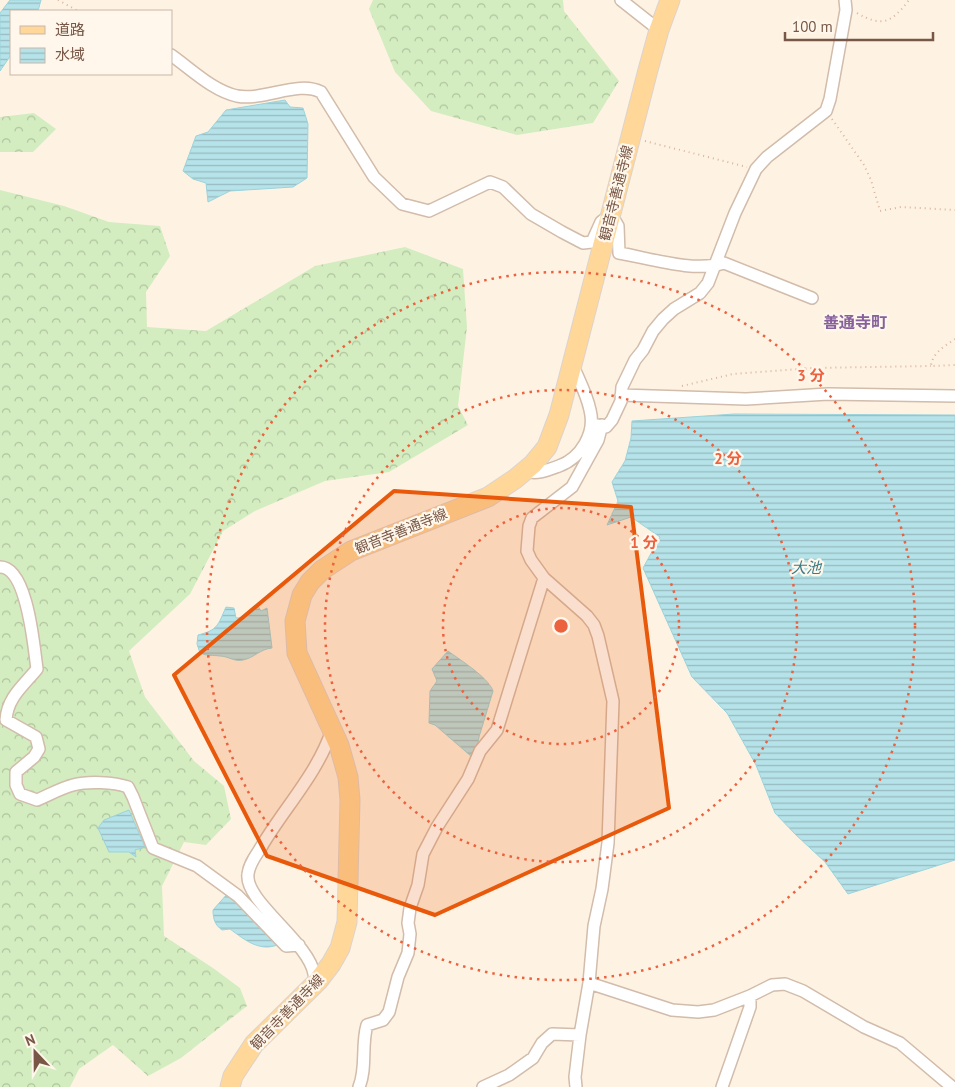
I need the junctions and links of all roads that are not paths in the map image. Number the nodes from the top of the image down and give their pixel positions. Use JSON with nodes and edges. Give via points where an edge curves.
{"nodes":[{"id":1,"x":621,"y":0,"type":"edge"},
{"id":2,"x":670,"y":0,"type":"edge"},
{"id":3,"x":845,"y":4,"type":"edge"},
{"id":4,"x":659,"y":30,"type":"junction"},
{"id":5,"x":172,"y":56,"type":"edge"},
{"id":6,"x":610,"y":214,"type":"junction"},
{"id":7,"x":716,"y":266,"type":"junction"},
{"id":8,"x":812,"y":298,"type":"dead end"},
{"id":9,"x":572,"y":364,"type":"junction"},
{"id":10,"x":621,"y":395,"type":"junction"},
{"id":11,"x":955,"y":396,"type":"edge"},
{"id":12,"x":597,"y":424,"type":"junction"},
{"id":13,"x":526,"y":471,"type":"junction"},
{"id":14,"x":0,"y":567,"type":"edge"},
{"id":15,"x":544,"y":578,"type":"junction"},
{"id":16,"x":332,"y":730,"type":"junction"},
{"id":17,"x":298,"y":945,"type":"junction"},
{"id":18,"x":588,"y":983,"type":"junction"},
{"id":19,"x":314,"y":985,"type":"junction"},
{"id":20,"x":750,"y":996,"type":"junction"},
{"id":21,"x":580,"y":1035,"type":"junction"},
{"id":22,"x":230,"y":1087,"type":"edge"},
{"id":23,"x":359,"y":1087,"type":"edge"},
{"id":24,"x":483,"y":1087,"type":"edge"},
{"id":25,"x":576,"y":1087,"type":"edge"},
{"id":26,"x":722,"y":1087,"type":"edge"},
{"id":27,"x":952,"y":1087,"type":"edge"}],
"edges":[{"from":1,"to":4,"type":"street"},
{"from":2,"to":4,"type":"main road","name":"観音寺善通寺線"},
{"from":3,"to":7,"type":"street","via":[[832,91],[826,110],[756,169],[735,213]]},
{"from":4,"to":6,"type":"main road","name":"観音寺善通寺線"},
{"from":5,"to":6,"type":"street","via":[[215,87],[235,96],[264,96],[312,87],[321,92],[374,177],[402,204],[429,211],[490,182],[503,187],[531,214],[583,243],[592,242],[601,222]]},
{"from":6,"to":7,"type":"street","via":[[618,226],[619,253],[688,266]]},
{"from":6,"to":9,"type":"main road","name":"観音寺善通寺線"},
{"from":7,"to":8,"type":"street","via":[[724,263]]},
{"from":7,"to":10,"type":"street","via":[[700,293],[674,309],[653,331],[635,360]]},
{"from":9,"to":12,"type":"street"},
{"from":9,"to":13,"type":"main road","name":"観音寺善通寺線","via":[[547,447]]},
{"from":10,"to":11,"type":"street","via":[[746,399],[828,394]]},
{"from":10,"to":12,"type":"street","via":[[622,401],[612,420],[606,427]]},
{"from":12,"to":13,"type":"street","via":[[576,458],[535,474]]},
{"from":12,"to":15,"type":"street","via":[[598,440],[572,487],[532,518],[529,526],[527,551]]},
{"from":13,"to":16,"type":"main road","name":"観音寺善通寺線","via":[[488,497],[351,551],[310,582],[296,616],[297,653]]},
{"from":14,"to":17,"type":"street","via":[[12,573],[19,582],[27,604],[37,669],[7,709],[6,720],[36,737],[39,749],[16,772],[20,794],[37,800],[72,785],[118,784],[128,787],[153,848],[197,866],[238,896],[286,946]]},
{"from":15,"to":18,"type":"street","via":[[594,625],[613,702],[608,843]]},
{"from":15,"to":23,"type":"street","via":[[497,730],[480,751],[468,779],[423,854],[410,908],[408,953],[389,1012],[383,1020],[367,1025],[363,1078]]},
{"from":16,"to":17,"type":"street","via":[[325,751],[268,835],[250,866],[248,876],[256,896]]},
{"from":16,"to":19,"type":"main road","name":"観音寺善通寺線","via":[[348,778],[350,800],[347,922],[340,948]]},
{"from":17,"to":19,"type":"street","via":[[309,960]]},
{"from":18,"to":20,"type":"street","via":[[672,1010],[714,1010]]},
{"from":18,"to":21,"type":"street"},
{"from":19,"to":22,"type":"main road","name":"観音寺善通寺線","via":[[254,1044],[232,1076]]},
{"from":20,"to":26,"type":"street","via":[[750,1007]]},
{"from":20,"to":27,"type":"street","via":[[772,985],[785,984],[803,992],[864,1027],[900,1043]]},
{"from":21,"to":24,"type":"street","via":[[552,1034],[533,1058],[509,1076]]},
{"from":21,"to":25,"type":"street"}]}
